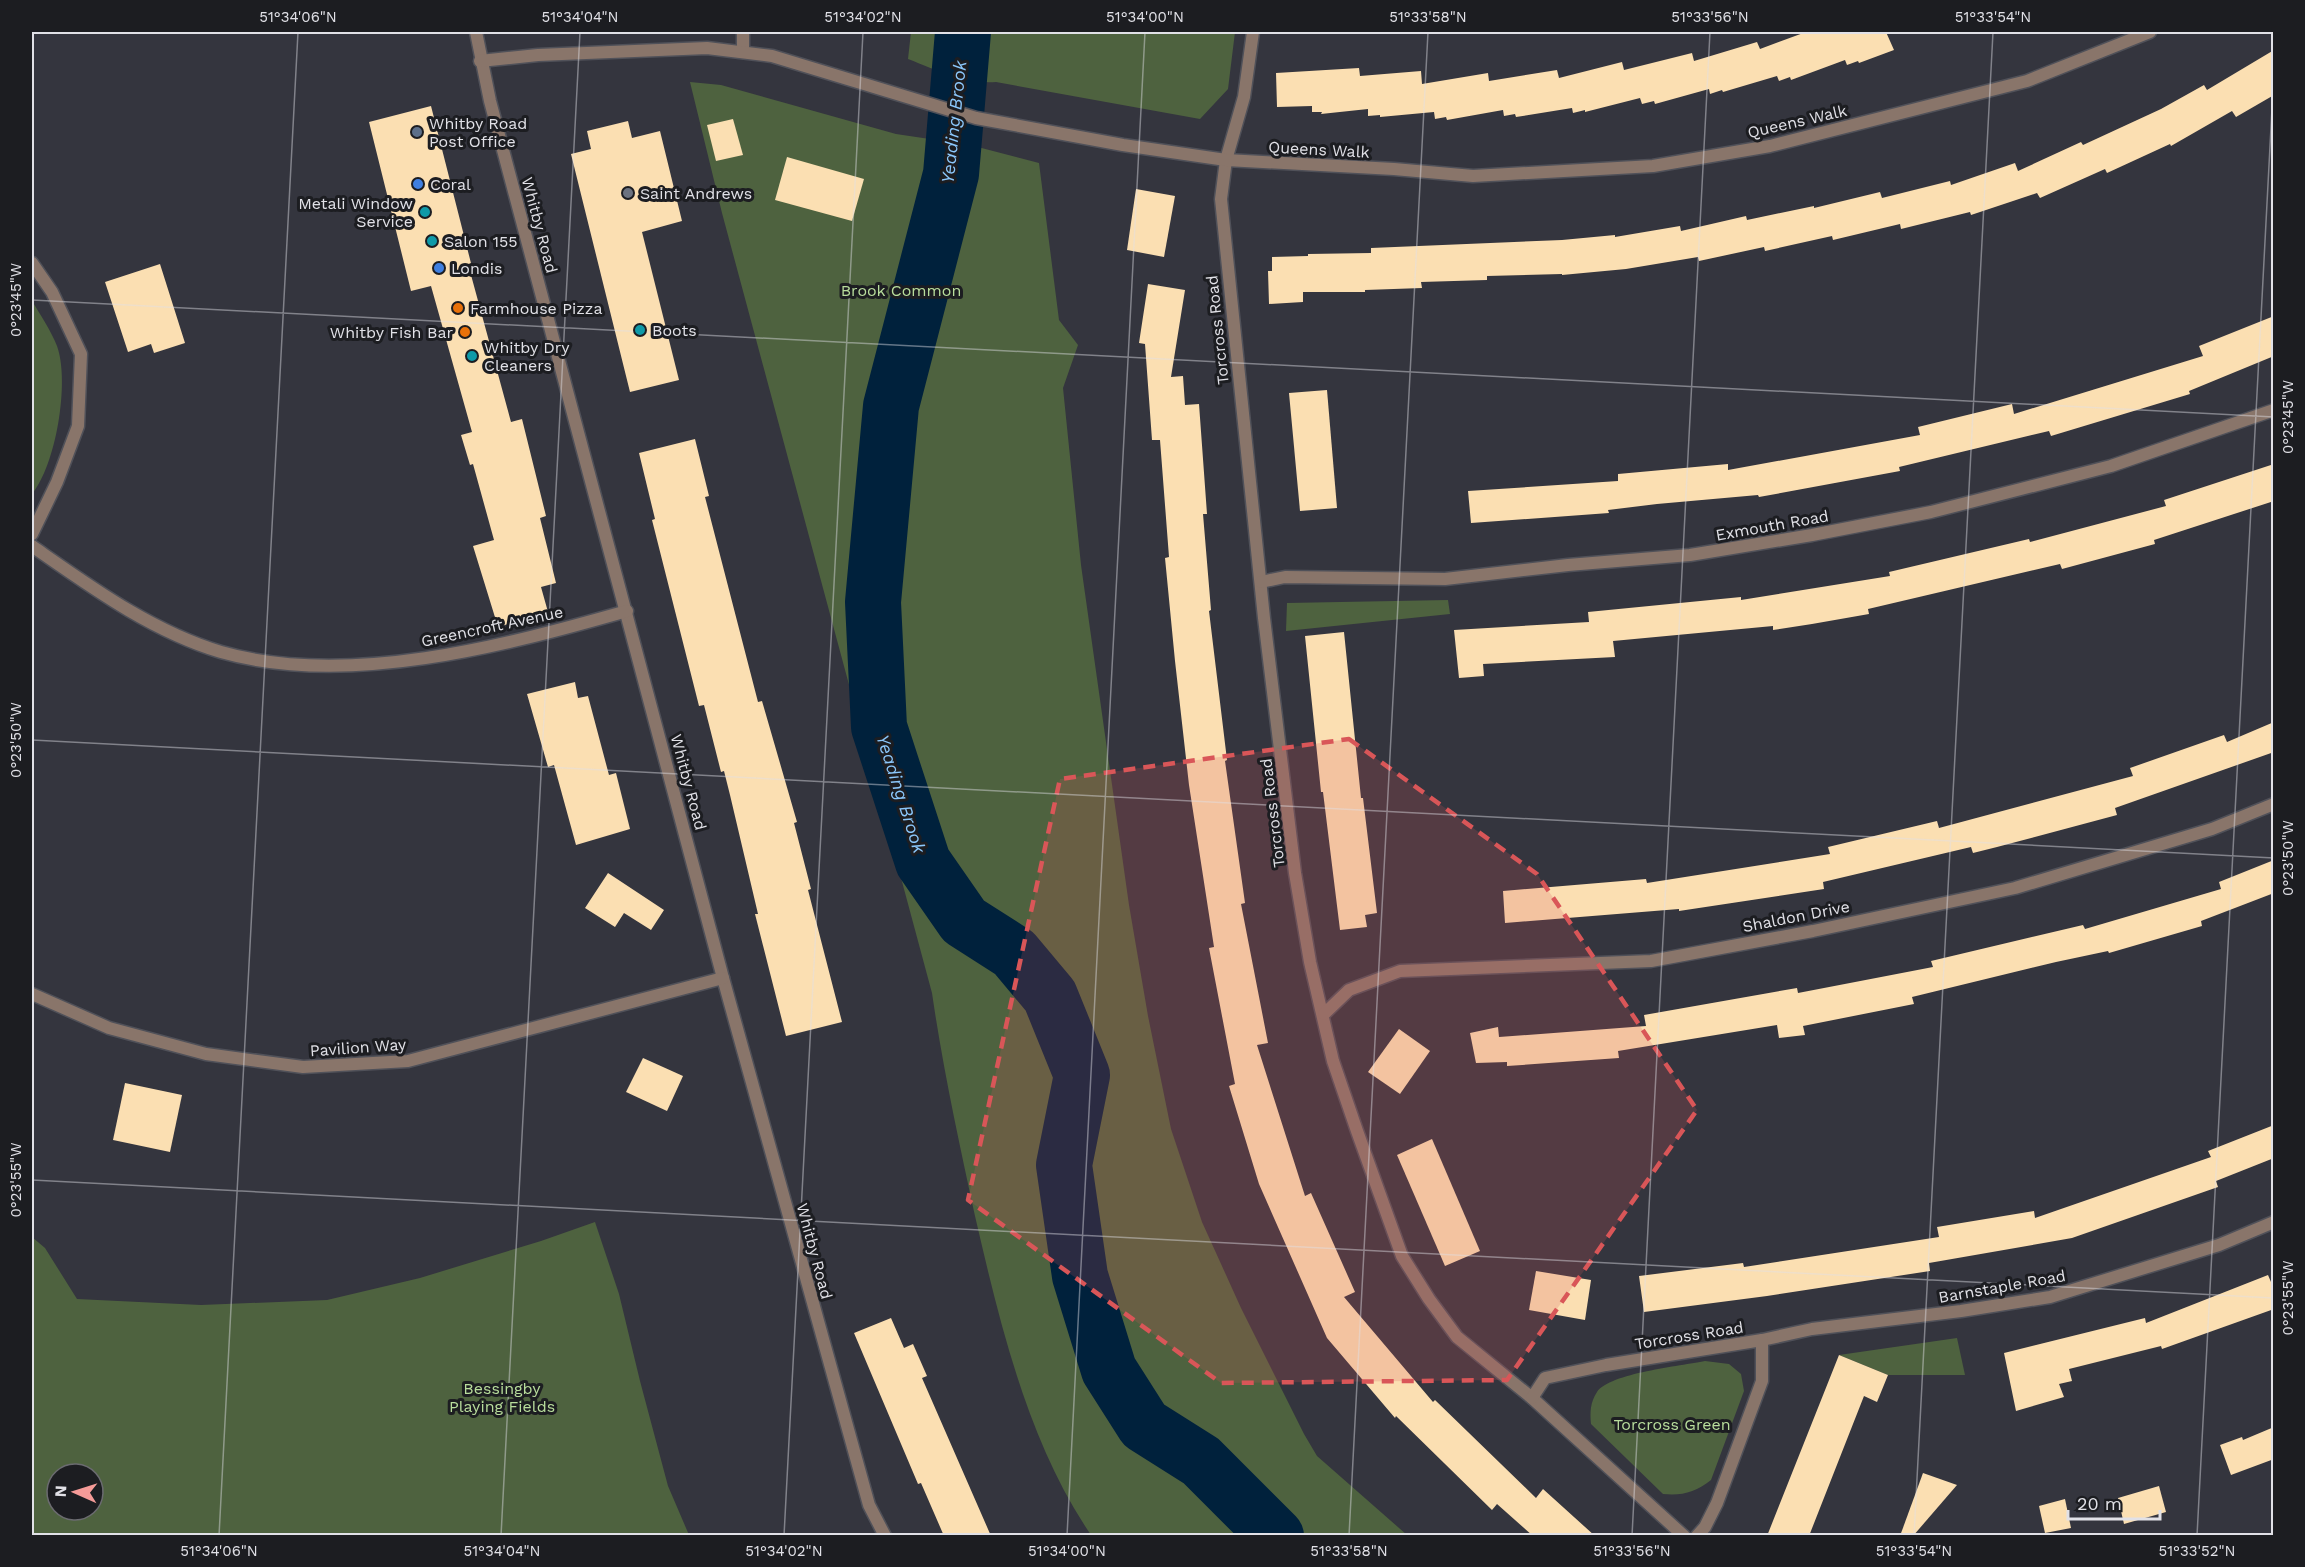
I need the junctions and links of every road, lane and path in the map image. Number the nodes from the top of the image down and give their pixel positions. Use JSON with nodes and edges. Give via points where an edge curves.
{"nodes":[{"id":1,"x":476,"y":32,"type":"edge"},
{"id":2,"x":743,"y":32,"type":"edge"},
{"id":3,"x":1253,"y":32,"type":"edge"},
{"id":4,"x":2150,"y":32,"type":"edge"},
{"id":5,"x":743,"y":52,"type":"junction"},
{"id":6,"x":480,"y":61,"type":"junction"},
{"id":7,"x":1226,"y":160,"type":"junction"},
{"id":8,"x":32,"y":263,"type":"edge"},
{"id":9,"x":2274,"y":410,"type":"edge"},
{"id":10,"x":32,"y":534,"type":"edge"},
{"id":11,"x":32,"y":546,"type":"edge"},
{"id":12,"x":1261,"y":582,"type":"junction"},
{"id":13,"x":627,"y":611,"type":"junction"},
{"id":14,"x":2274,"y":804,"type":"edge"},
{"id":15,"x":723,"y":978,"type":"junction"},
{"id":16,"x":32,"y":994,"type":"edge"},
{"id":17,"x":1324,"y":1014,"type":"junction"},
{"id":18,"x":2274,"y":1222,"type":"edge"},
{"id":19,"x":1762,"y":1340,"type":"junction"},
{"id":20,"x":1532,"y":1398,"type":"junction"},
{"id":21,"x":885,"y":1536,"type":"edge"},
{"id":22,"x":1684,"y":1536,"type":"edge"},
{"id":23,"x":1697,"y":1536,"type":"edge"}],
"edges":[{"from":1,"to":6,"type":"street","name":"Whitby Road"},
{"from":2,"to":5,"type":"street"},
{"from":3,"to":7,"type":"street","name":"Torcross Road","via":[[1244,98]]},
{"from":4,"to":7,"type":"street","name":"Queens Walk","via":[[2026,81],[1770,146],[1653,166],[1473,176]]},
{"from":5,"to":6,"type":"street","name":"Queens Walk","via":[[708,48]]},
{"from":5,"to":7,"type":"street","name":"Queens Walk","via":[[772,56],[976,118]]},
{"from":6,"to":13,"type":"street","name":"Whitby Road"},
{"from":7,"to":12,"type":"street","name":"Torcross Road","via":[[1221,199]]},
{"from":8,"to":10,"type":"street","via":[[52,292],[81,354],[78,426]]},
{"from":9,"to":12,"type":"street","name":"Exmouth Road","via":[[2111,466],[1931,512],[1812,536],[1690,555],[1445,579],[1285,577]]},
{"from":11,"to":13,"type":"street","name":"Greencroft Avenue","via":[[107,598],[164,630],[221,651],[283,665],[427,659]]},
{"from":12,"to":17,"type":"street","name":"Torcross Road","via":[[1295,873],[1310,962]]},
{"from":13,"to":15,"type":"street","name":"Whitby Road"},
{"from":14,"to":17,"type":"street","name":"Shaldon Drive","via":[[2212,829],[2015,888],[1651,961],[1400,971],[1349,990]]},
{"from":15,"to":16,"type":"street","name":"Pavilion Way","via":[[408,1061],[303,1067],[206,1053],[109,1029]]},
{"from":15,"to":21,"type":"street","name":"Whitby Road","via":[[869,1505]]},
{"from":17,"to":20,"type":"street","name":"Torcross Road","via":[[1333,1061],[1402,1256],[1457,1337]]},
{"from":18,"to":19,"type":"street","name":"Barnstaple Road","via":[[2219,1245],[2050,1297],[1812,1329]]},
{"from":19,"to":20,"type":"street","name":"Torcross Road","via":[[1545,1378]]},
{"from":19,"to":23,"type":"street","name":"Torcross Road","via":[[1762,1381],[1717,1503]]},
{"from":20,"to":22,"type":"street","name":"Torcross Road"}]}
